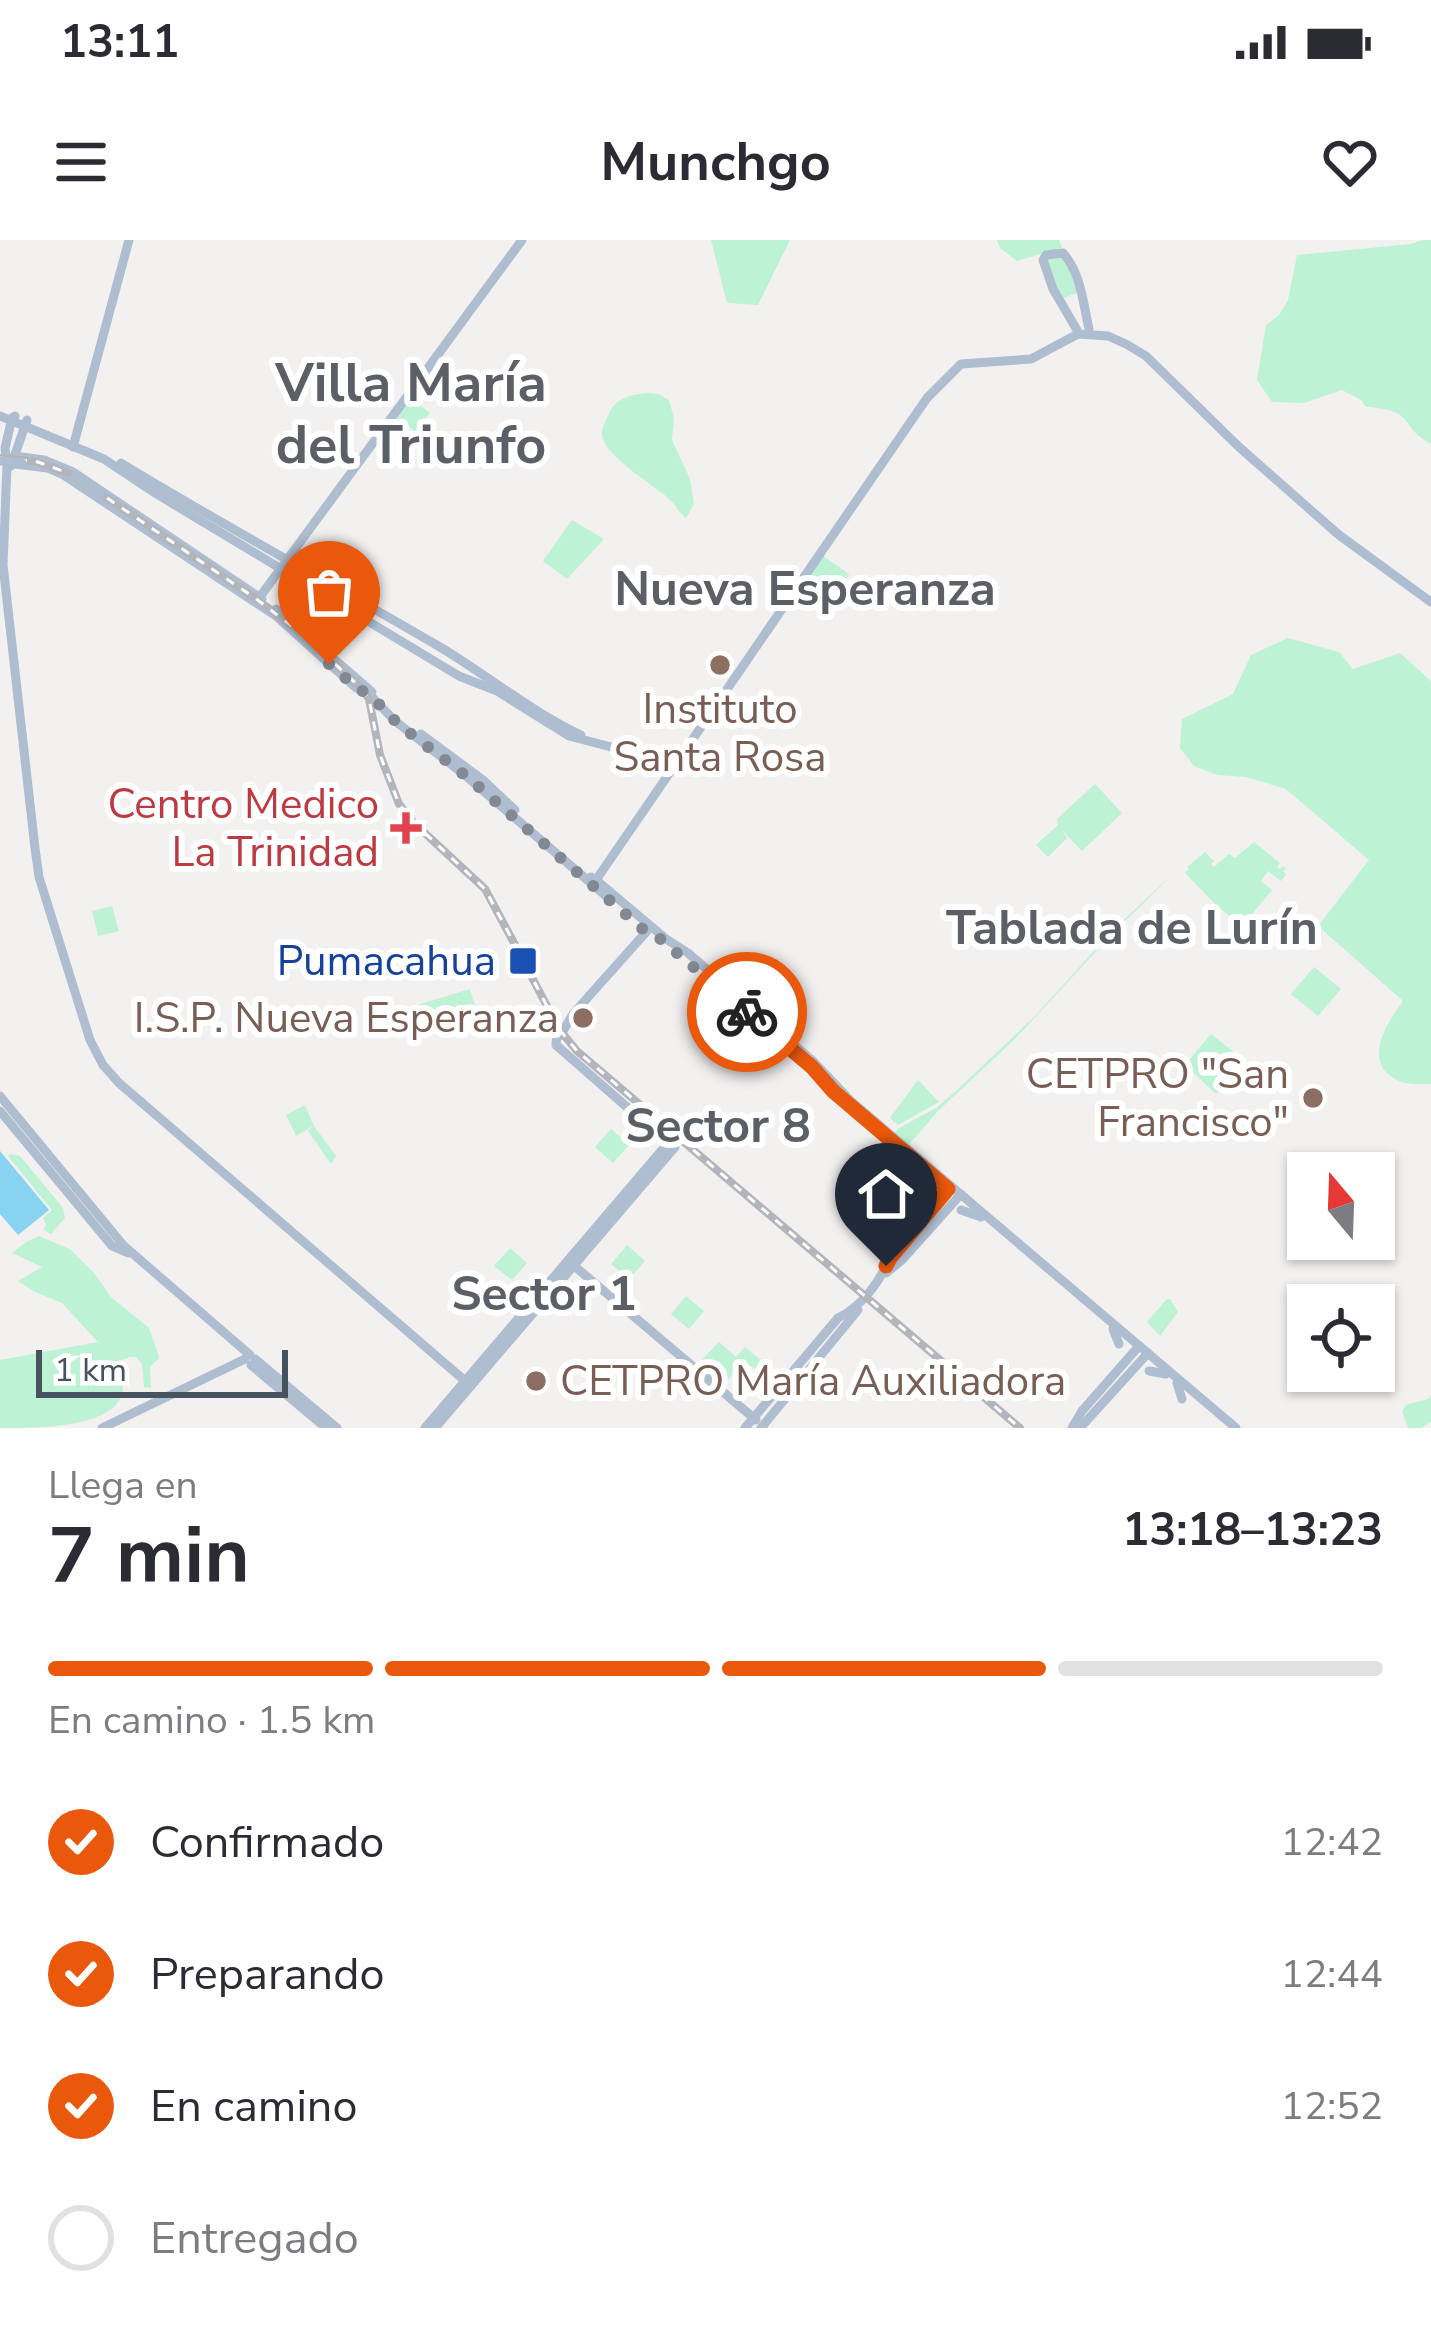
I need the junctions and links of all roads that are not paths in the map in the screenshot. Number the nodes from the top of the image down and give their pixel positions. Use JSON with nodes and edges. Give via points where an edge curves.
{"nodes":[{"id":1,"x":129,"y":240,"type":"edge"},
{"id":2,"x":522,"y":240,"type":"edge"},
{"id":3,"x":1061,"y":240,"type":"edge"},
{"id":4,"x":1063,"y":253,"type":"junction"},
{"id":5,"x":1083,"y":329,"type":"junction"},
{"id":6,"x":996,"y":360,"type":"junction"},
{"id":7,"x":1195,"y":402,"type":"junction"},
{"id":8,"x":14,"y":418,"type":"edge"},
{"id":9,"x":74,"y":444,"type":"junction"},
{"id":10,"x":10,"y":460,"type":"edge"},
{"id":11,"x":69,"y":474,"type":"junction"},
{"id":12,"x":285,"y":564,"type":"junction"},
{"id":13,"x":4,"y":584,"type":"edge"},
{"id":14,"x":268,"y":600,"type":"junction"},
{"id":15,"x":1431,"y":602,"type":"edge"},
{"id":16,"x":417,"y":736,"type":"junction"},
{"id":17,"x":458,"y":765,"type":"junction"},
{"id":18,"x":673,"y":766,"type":"junction"},
{"id":19,"x":508,"y":807,"type":"junction"},
{"id":20,"x":543,"y":838,"type":"junction"},
{"id":21,"x":593,"y":880,"type":"junction"},
{"id":22,"x":646,"y":927,"type":"junction"},
{"id":23,"x":731,"y":991,"type":"junction"},
{"id":24,"x":744,"y":995,"type":"dead end"},
{"id":25,"x":584,"y":998,"type":"junction"},
{"id":26,"x":762,"y":1021,"type":"junction"},
{"id":27,"x":559,"y":1038,"type":"junction"},
{"id":28,"x":801,"y":1053,"type":"junction"},
{"id":29,"x":817,"y":1058,"type":"dead end"},
{"id":30,"x":0,"y":1096,"type":"edge"},
{"id":31,"x":0,"y":1111,"type":"edge"},
{"id":32,"x":911,"y":1144,"type":"dead end"},
{"id":33,"x":902,"y":1160,"type":"dead end"},
{"id":34,"x":919,"y":1162,"type":"junction"},
{"id":35,"x":952,"y":1187,"type":"junction"},
{"id":36,"x":966,"y":1206,"type":"junction"},
{"id":37,"x":981,"y":1217,"type":"junction"},
{"id":38,"x":1033,"y":1254,"type":"junction"},
{"id":39,"x":570,"y":1264,"type":"junction"},
{"id":40,"x":1066,"y":1283,"type":"junction"},
{"id":41,"x":1113,"y":1329,"type":"junction"},
{"id":42,"x":1120,"y":1345,"type":"dead end"},
{"id":43,"x":1147,"y":1353,"type":"junction"},
{"id":44,"x":249,"y":1360,"type":"junction"},
{"id":45,"x":1149,"y":1371,"type":"dead end"},
{"id":46,"x":1174,"y":1376,"type":"junction"},
{"id":47,"x":469,"y":1383,"type":"junction"},
{"id":48,"x":1182,"y":1399,"type":"dead end"},
{"id":49,"x":1228,"y":1419,"type":"edge"},
{"id":50,"x":757,"y":1425,"type":"edge"},
{"id":51,"x":106,"y":1428,"type":"edge"},
{"id":52,"x":326,"y":1428,"type":"edge"},
{"id":53,"x":338,"y":1428,"type":"edge"},
{"id":54,"x":425,"y":1428,"type":"edge"},
{"id":55,"x":435,"y":1428,"type":"edge"},
{"id":56,"x":1076,"y":1428,"type":"edge"}],
"edges":[{"from":1,"to":9,"type":"main road"},
{"from":2,"to":12,"type":"main road"},
{"from":3,"to":4,"type":"main road"},
{"from":4,"to":5,"type":"main road","via":[[1077,277]]},
{"from":4,"to":5,"type":"main road","via":[[1043,260]]},
{"from":5,"to":6,"type":"main road","via":[[1030,356]]},
{"from":5,"to":7,"type":"main road","via":[[1144,350]]},
{"from":6,"to":7,"type":"main road","via":[[1031,359],[1074,334],[1108,336],[1142,353]]},
{"from":6,"to":18,"type":"main road","via":[[954,364],[926,394]]},
{"from":7,"to":15,"type":"main road","via":[[1339,536]]},
{"from":8,"to":9,"type":"main road"},
{"from":8,"to":10,"type":"main road"},
{"from":9,"to":12,"type":"main road"},
{"from":10,"to":11,"type":"main road"},
{"from":10,"to":11,"type":"main road","via":[[44,460]]},
{"from":10,"to":13,"type":"main road"},
{"from":11,"to":14,"type":"main road"},
{"from":11,"to":16,"type":"main road","via":[[276,616]]},
{"from":12,"to":14,"type":"main road"},
{"from":12,"to":18,"type":"main road","via":[[562,732],[646,751]]},
{"from":13,"to":47,"type":"main road","via":[[38,874],[88,1031],[116,1077]]},
{"from":14,"to":16,"type":"main road"},
{"from":16,"to":17,"type":"main road"},
{"from":16,"to":17,"type":"main road"},
{"from":17,"to":19,"type":"main road"},
{"from":18,"to":21,"type":"main road"},
{"from":19,"to":20,"type":"main road"},
{"from":19,"to":20,"type":"main road"},
{"from":20,"to":21,"type":"main road"},
{"from":20,"to":22,"type":"main road"},
{"from":21,"to":22,"type":"main road"},
{"from":22,"to":23,"type":"main road","via":[[678,943]]},
{"from":22,"to":25,"type":"main road"},
{"from":22,"to":26,"type":"main road"},
{"from":23,"to":24,"type":"main road"},
{"from":23,"to":26,"type":"main road"},
{"from":25,"to":27,"type":"main road"},
{"from":25,"to":27,"type":"main road","via":[[560,1019]]},
{"from":26,"to":28,"type":"main road"},
{"from":27,"to":39,"type":"main road","via":[[671,1143]]},
{"from":28,"to":29,"type":"main road"},
{"from":28,"to":34,"type":"main road"},
{"from":30,"to":44,"type":"main road","via":[[124,1246]]},
{"from":31,"to":44,"type":"main road","via":[[112,1246]]},
{"from":32,"to":34,"type":"main road"},
{"from":33,"to":34,"type":"main road"},
{"from":34,"to":35,"type":"main road"},
{"from":35,"to":36,"type":"main road"},
{"from":35,"to":37,"type":"main road"},
{"from":35,"to":50,"type":"main road","via":[[902,1260]]},
{"from":36,"to":37,"type":"main road"},
{"from":36,"to":38,"type":"main road"},
{"from":37,"to":38,"type":"main road"},
{"from":38,"to":40,"type":"main road"},
{"from":39,"to":47,"type":"main road"},
{"from":39,"to":50,"type":"main road"},
{"from":40,"to":41,"type":"main road"},
{"from":40,"to":43,"type":"main road"},
{"from":41,"to":42,"type":"main road"},
{"from":41,"to":43,"type":"main road"},
{"from":43,"to":46,"type":"main road"},
{"from":43,"to":56,"type":"main road"},
{"from":44,"to":51,"type":"main road"},
{"from":44,"to":52,"type":"main road"},
{"from":44,"to":53,"type":"main road"},
{"from":45,"to":46,"type":"main road"},
{"from":46,"to":48,"type":"main road"},
{"from":46,"to":49,"type":"main road"},
{"from":46,"to":49,"type":"main road"},
{"from":47,"to":54,"type":"main road"},
{"from":47,"to":55,"type":"main road"}]}
